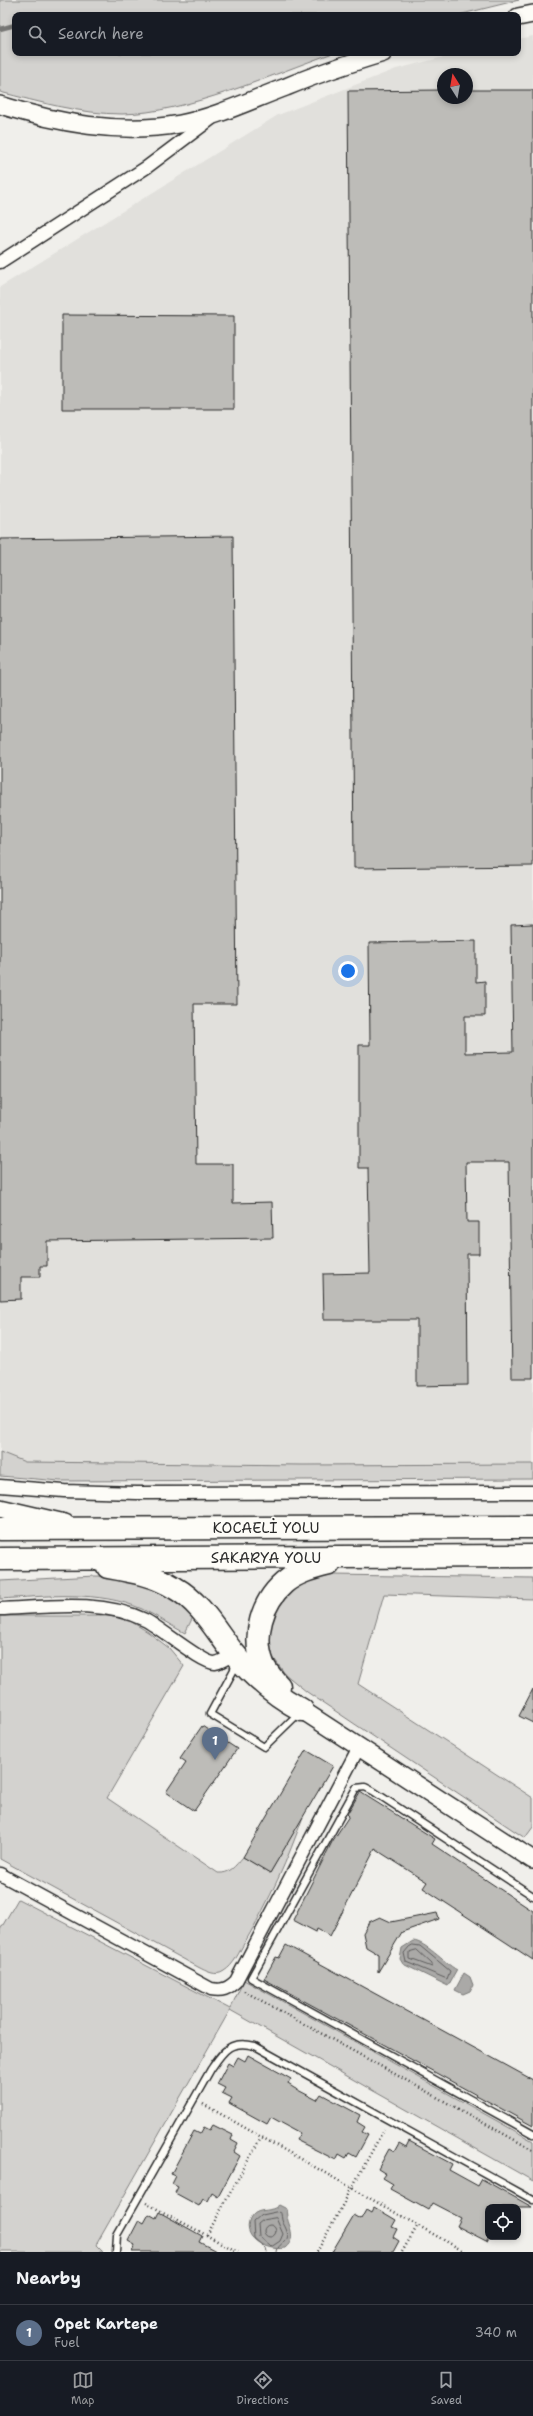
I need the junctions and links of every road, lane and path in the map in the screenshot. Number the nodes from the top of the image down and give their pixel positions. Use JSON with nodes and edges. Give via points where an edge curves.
{"nodes":[{"id":1,"x":533,"y":14,"type":"edge"},
{"id":2,"x":521,"y":16,"type":"edge"},
{"id":3,"x":374,"y":56,"type":"edge"},
{"id":4,"x":0,"y":105,"type":"edge"},
{"id":5,"x":218,"y":113,"type":"junction"},
{"id":6,"x":0,"y":262,"type":"edge"},
{"id":7,"x":0,"y":1486,"type":"edge"},
{"id":8,"x":533,"y":1492,"type":"edge"},
{"id":9,"x":0,"y":1508,"type":"edge"},
{"id":10,"x":533,"y":1527,"type":"edge"},
{"id":11,"x":84,"y":1528,"type":"junction"},
{"id":12,"x":0,"y":1529,"type":"edge"},
{"id":13,"x":533,"y":1556,"type":"edge"},
{"id":14,"x":42,"y":1557,"type":"junction"},
{"id":15,"x":0,"y":1558,"type":"edge"},
{"id":16,"x":355,"y":1558,"type":"junction"},
{"id":17,"x":0,"y":1609,"type":"edge"},
{"id":18,"x":237,"y":1656,"type":"junction"},
{"id":19,"x":302,"y":1710,"type":"junction"},
{"id":20,"x":359,"y":1747,"type":"junction"},
{"id":21,"x":533,"y":1860,"type":"edge"},
{"id":22,"x":0,"y":1874,"type":"edge"},
{"id":23,"x":533,"y":1896,"type":"edge"},
{"id":24,"x":233,"y":1985,"type":"junction"},
{"id":25,"x":194,"y":2099,"type":"junction"},
{"id":26,"x":389,"y":2120,"type":"junction"},
{"id":27,"x":533,"y":2134,"type":"edge"},
{"id":28,"x":261,"y":2137,"type":"junction"},
{"id":29,"x":533,"y":2150,"type":"edge"},
{"id":30,"x":352,"y":2188,"type":"junction"},
{"id":31,"x":138,"y":2198,"type":"junction"},
{"id":32,"x":533,"y":2200,"type":"edge"},
{"id":33,"x":418,"y":2225,"type":"junction"},
{"id":34,"x":207,"y":2235,"type":"junction"},
{"id":35,"x":116,"y":2252,"type":"edge"},
{"id":36,"x":238,"y":2252,"type":"edge"},
{"id":37,"x":317,"y":2252,"type":"edge"},
{"id":38,"x":402,"y":2252,"type":"edge"},
{"id":39,"x":465,"y":2252,"type":"edge"}],
"edges":[{"from":1,"to":2,"type":"street"},
{"from":3,"to":5,"type":"street","via":[[297,82]]},
{"from":4,"to":5,"type":"street","via":[[82,125],[116,128],[179,124]]},
{"from":5,"to":6,"type":"street","via":[[147,167]]},
{"from":7,"to":8,"type":"street","via":[[64,1492],[136,1493]]},
{"from":9,"to":11,"type":"street"},
{"from":10,"to":11,"type":"highway","name":"KOCAELİ YOLU"},
{"from":11,"to":12,"type":"highway","name":"KOCAELİ YOLU"},
{"from":13,"to":16,"type":"highway","name":"SAKARYA YOLU"},
{"from":14,"to":15,"type":"highway","name":"SAKARYA YOLU"},
{"from":14,"to":16,"type":"highway","name":"SAKARYA YOLU"},
{"from":14,"to":18,"type":"highway","via":[[141,1574],[170,1585],[199,1608]]},
{"from":16,"to":19,"type":"highway","via":[[312,1569],[285,1582],[273,1593],[262,1619],[259,1636],[263,1664],[271,1677]]},
{"from":17,"to":18,"type":"street","via":[[97,1607],[125,1612],[146,1620],[176,1638],[205,1661],[214,1663]]},
{"from":18,"to":19,"type":"highway","via":[[263,1684],[280,1698]]},
{"from":18,"to":19,"type":"lane","via":[[210,1714],[264,1747]]},
{"from":19,"to":20,"type":"street"},
{"from":20,"to":21,"type":"street"},
{"from":20,"to":24,"type":"street"},
{"from":22,"to":24,"type":"street","via":[[211,1989],[221,1990]]},
{"from":23,"to":27,"type":"lane","via":[[373,1791],[365,1787],[356,1788],[251,1978]]},
{"from":24,"to":29,"type":"path"},
{"from":25,"to":26,"type":"lane","via":[[222,2053],[242,2043],[255,2046]]},
{"from":25,"to":28,"type":"path"},
{"from":25,"to":31,"type":"lane"},
{"from":26,"to":30,"type":"path"},
{"from":26,"to":32,"type":"lane"},
{"from":28,"to":30,"type":"path"},
{"from":28,"to":34,"type":"path"},
{"from":30,"to":33,"type":"path"},
{"from":30,"to":37,"type":"path"},
{"from":31,"to":34,"type":"path"},
{"from":31,"to":35,"type":"lane","via":[[117,2235]]},
{"from":33,"to":38,"type":"path"},
{"from":33,"to":39,"type":"path"},
{"from":34,"to":36,"type":"path"}]}
